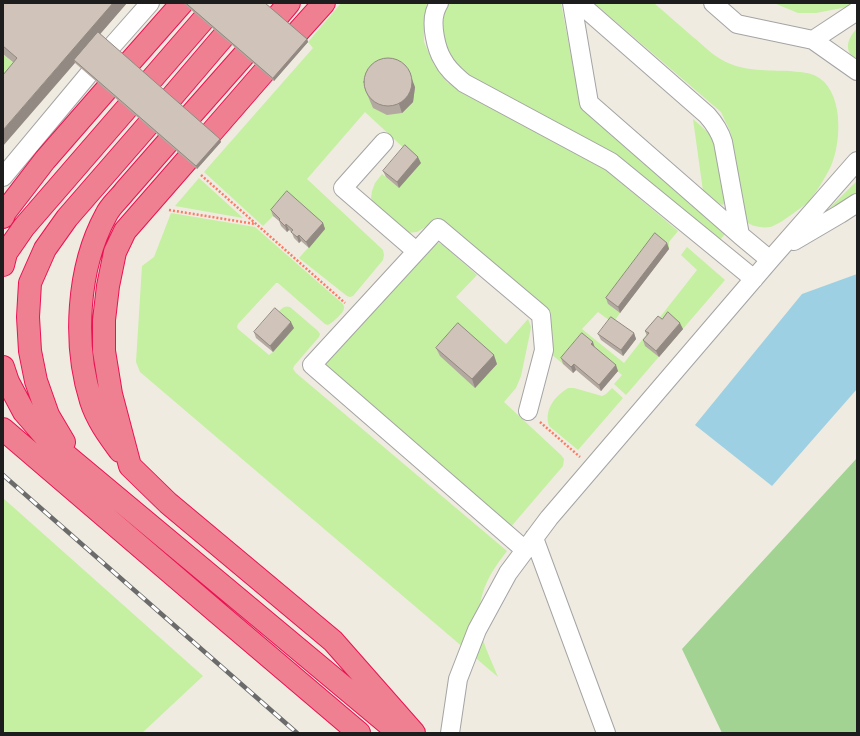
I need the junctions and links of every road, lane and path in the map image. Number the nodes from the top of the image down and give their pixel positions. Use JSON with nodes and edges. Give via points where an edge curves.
{"nodes":[{"id":1,"x":150,"y":3,"type":"edge"},
{"id":2,"x":182,"y":3,"type":"edge"},
{"id":3,"x":324,"y":3,"type":"edge"},
{"id":4,"x":439,"y":3,"type":"edge"},
{"id":5,"x":572,"y":3,"type":"edge"},
{"id":6,"x":579,"y":3,"type":"edge"},
{"id":7,"x":713,"y":3,"type":"edge"},
{"id":8,"x":857,"y":11,"type":"edge"},
{"id":9,"x":203,"y":20,"type":"edge"},
{"id":10,"x":297,"y":34,"type":"edge"},
{"id":11,"x":223,"y":37,"type":"edge"},
{"id":12,"x":813,"y":40,"type":"junction"},
{"id":13,"x":112,"y":46,"type":"edge"},
{"id":14,"x":244,"y":55,"type":"edge"},
{"id":15,"x":130,"y":62,"type":"edge"},
{"id":16,"x":857,"y":71,"type":"edge"},
{"id":17,"x":264,"y":72,"type":"edge"},
{"id":18,"x":88,"y":75,"type":"edge"},
{"id":19,"x":151,"y":80,"type":"edge"},
{"id":20,"x":106,"y":90,"type":"edge"},
{"id":21,"x":171,"y":98,"type":"edge"},
{"id":22,"x":127,"y":108,"type":"edge"},
{"id":23,"x":191,"y":115,"type":"edge"},
{"id":24,"x":147,"y":126,"type":"edge"},
{"id":25,"x":211,"y":132,"type":"edge"},
{"id":26,"x":384,"y":142,"type":"dead end"},
{"id":27,"x":167,"y":143,"type":"edge"},
{"id":28,"x":857,"y":161,"type":"edge"},
{"id":29,"x":183,"y":165,"type":"joint"},
{"id":30,"x":3,"y":177,"type":"edge"},
{"id":31,"x":857,"y":202,"type":"edge"},
{"id":32,"x":147,"y":206,"type":"junction"},
{"id":33,"x":4,"y":213,"type":"edge"},
{"id":34,"x":257,"y":225,"type":"junction"},
{"id":35,"x":740,"y":235,"type":"junction"},
{"id":36,"x":416,"y":251,"type":"junction"},
{"id":37,"x":774,"y":255,"type":"junction"},
{"id":38,"x":3,"y":265,"type":"edge"},
{"id":39,"x":754,"y":279,"type":"junction"},
{"id":40,"x":358,"y":314,"type":"junction"},
{"id":41,"x":3,"y":367,"type":"edge"},
{"id":42,"x":528,"y":410,"type":"joint"},
{"id":43,"x":3,"y":429,"type":"edge"},
{"id":44,"x":79,"y":466,"type":"junction"},
{"id":45,"x":130,"y":466,"type":"junction"},
{"id":46,"x":592,"y":468,"type":"junction"},
{"id":47,"x":530,"y":544,"type":"junction"},
{"id":48,"x":359,"y":733,"type":"edge"},
{"id":49,"x":399,"y":733,"type":"edge"},
{"id":50,"x":414,"y":733,"type":"edge"},
{"id":51,"x":450,"y":733,"type":"edge"},
{"id":52,"x":606,"y":733,"type":"edge"}],
"edges":[{"from":1,"to":13,"type":"lane"},
{"from":2,"to":15,"type":"highway"},
{"from":3,"to":10,"type":"highway"},
{"from":4,"to":39,"type":"lane","via":[[435,13],[436,45],[442,60],[451,72],[464,83],[610,162]]},
{"from":5,"to":35,"type":"lane","via":[[589,103]]},
{"from":6,"to":35,"type":"lane","via":[[715,123],[723,142]]},
{"from":7,"to":12,"type":"lane","via":[[737,24]]},
{"from":8,"to":12,"type":"lane"},
{"from":9,"to":19,"type":"highway"},
{"from":11,"to":21,"type":"highway"},
{"from":12,"to":16,"type":"lane"},
{"from":14,"to":23,"type":"highway"},
{"from":17,"to":25,"type":"highway"},
{"from":18,"to":30,"type":"lane"},
{"from":20,"to":33,"type":"highway","via":[[45,160]]},
{"from":22,"to":38,"type":"highway","via":[[24,227],[6,254]]},
{"from":24,"to":44,"type":"highway","via":[[67,218],[45,249],[30,284],[30,351],[36,381],[48,415]]},
{"from":26,"to":36,"type":"lane","via":[[343,188]]},
{"from":27,"to":45,"type":"highway","via":[[106,213],[92,244],[83,281],[80,316],[81,354],[86,381],[92,403],[103,426]]},
{"from":28,"to":37,"type":"lane"},
{"from":29,"to":32,"type":"highway"},
{"from":29,"to":34,"type":"path","via":[[202,175]]},
{"from":31,"to":37,"type":"lane"},
{"from":32,"to":34,"type":"path"},
{"from":32,"to":45,"type":"highway","via":[[126,231],[115,252],[104,320],[104,351],[110,387]]},
{"from":34,"to":40,"type":"path"},
{"from":35,"to":37,"type":"lane"},
{"from":36,"to":40,"type":"lane"},
{"from":36,"to":42,"type":"lane","via":[[438,228],[541,315],[544,350]]},
{"from":37,"to":39,"type":"lane"},
{"from":39,"to":46,"type":"lane"},
{"from":40,"to":47,"type":"lane","via":[[312,365]]},
{"from":41,"to":44,"type":"highway","via":[[24,412],[50,442]]},
{"from":42,"to":46,"type":"path"},
{"from":43,"to":48,"type":"highway"},
{"from":44,"to":49,"type":"highway"},
{"from":45,"to":50,"type":"highway","via":[[168,503],[333,641]]},
{"from":46,"to":47,"type":"lane"},
{"from":47,"to":51,"type":"lane","via":[[508,573],[477,630],[458,679]]},
{"from":47,"to":52,"type":"lane"}]}
